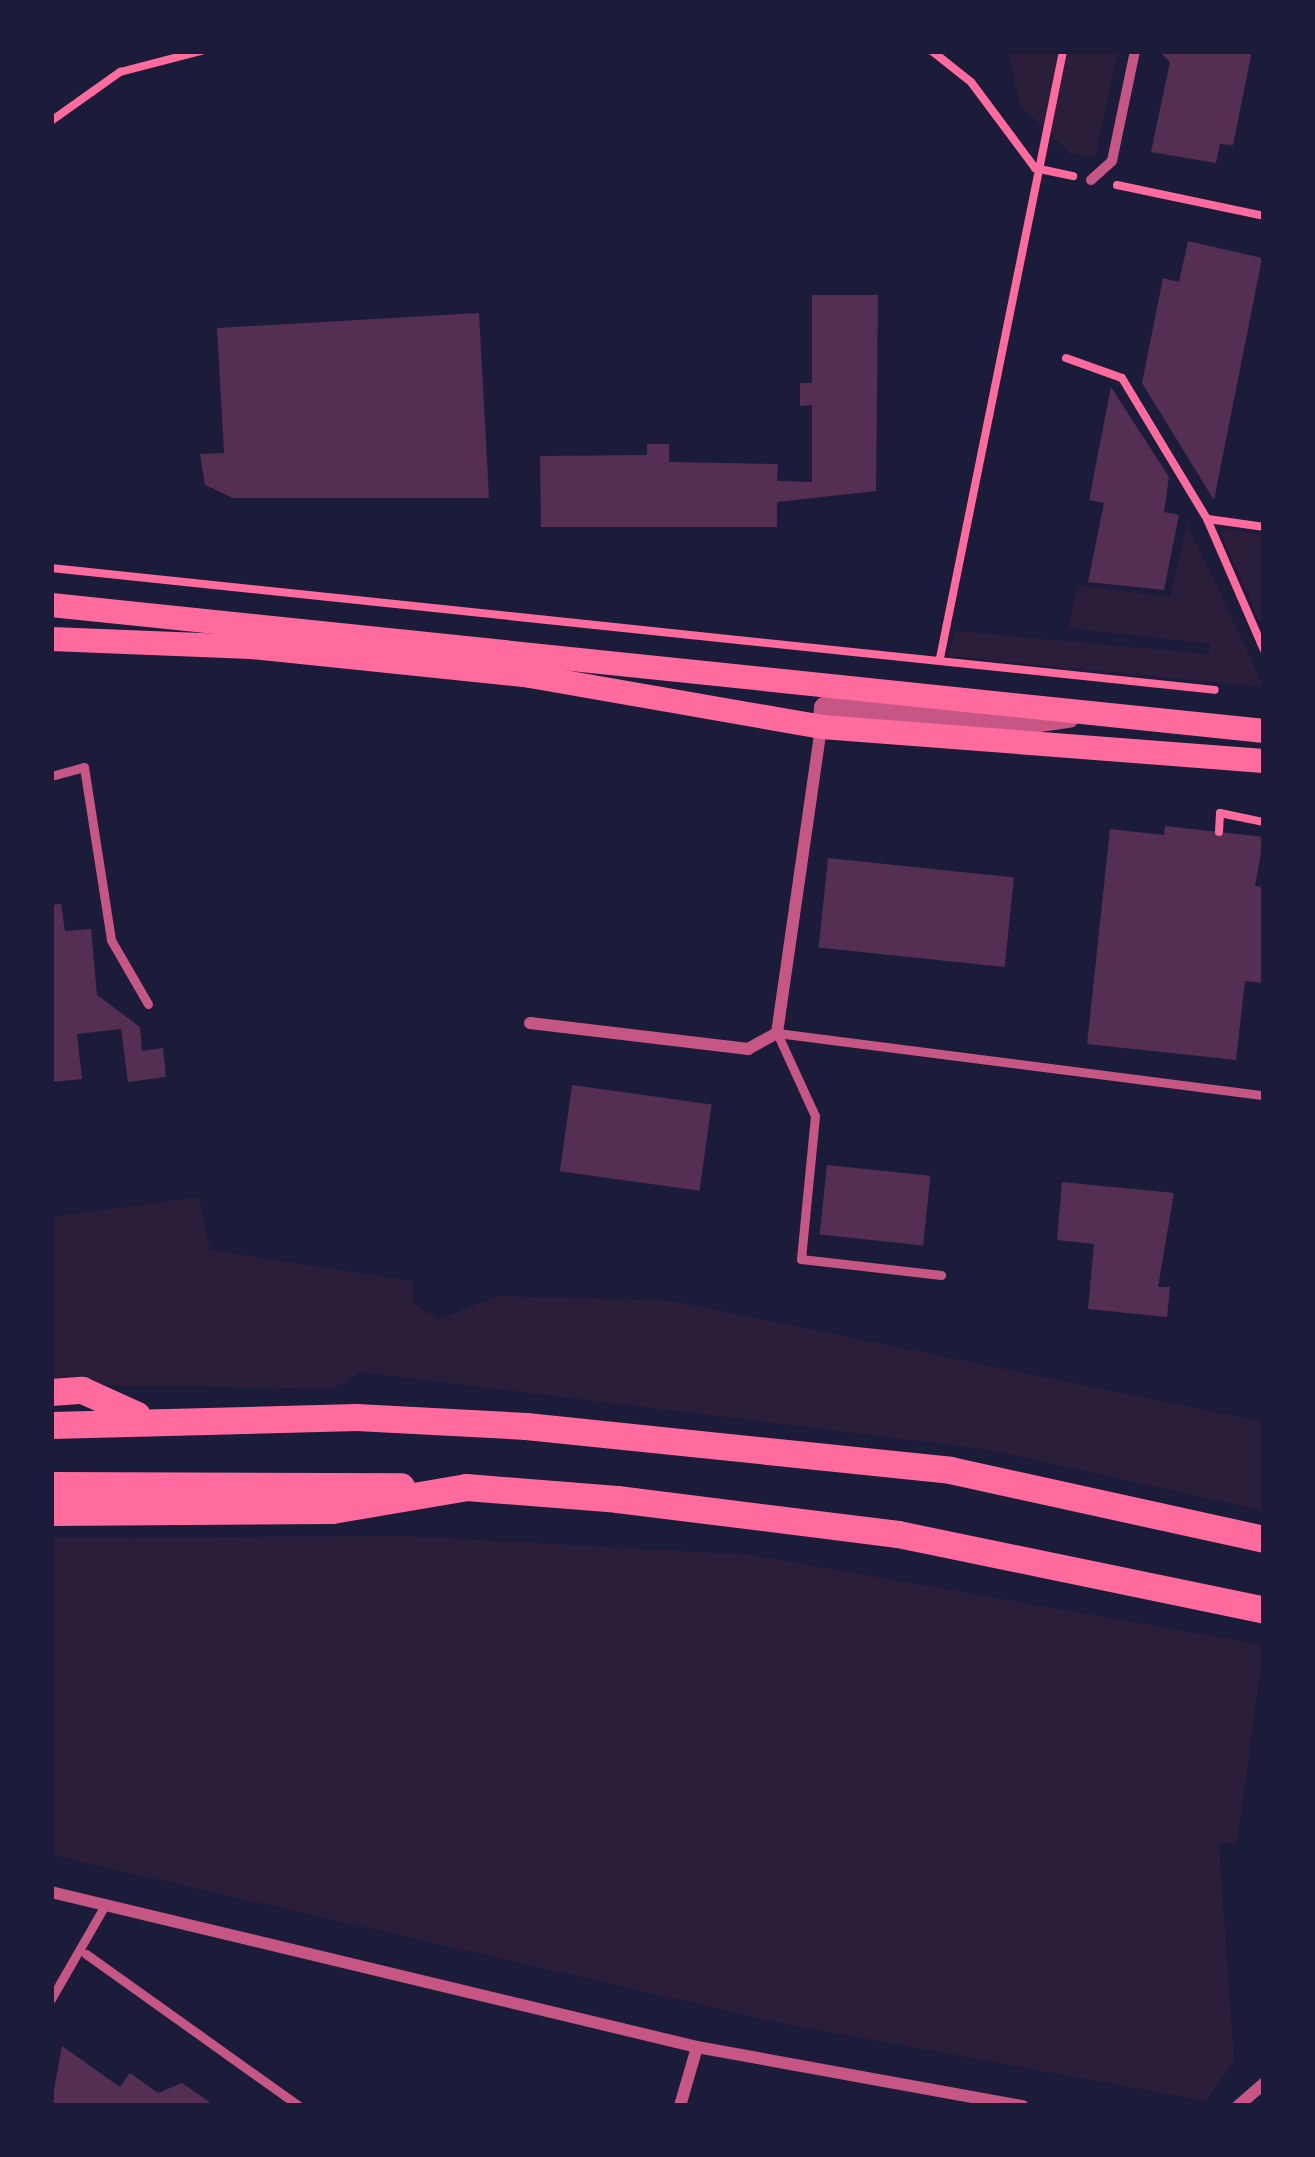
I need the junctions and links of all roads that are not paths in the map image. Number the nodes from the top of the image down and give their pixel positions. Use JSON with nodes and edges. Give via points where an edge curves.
{"nodes":[{"id":1,"x":1135,"y":51,"type":"edge"},
{"id":2,"x":1091,"y":180,"type":"road end"},
{"id":3,"x":51,"y":605,"type":"edge"},
{"id":4,"x":51,"y":639,"type":"edge"},
{"id":5,"x":1075,"y":716,"type":"junction"},
{"id":6,"x":822,"y":727,"type":"junction"},
{"id":7,"x":1264,"y":731,"type":"edge"},
{"id":8,"x":1264,"y":760,"type":"edge"},
{"id":9,"x":51,"y":776,"type":"edge"},
{"id":10,"x":148,"y":1004,"type":"dead end"},
{"id":11,"x":530,"y":1023,"type":"dead end"},
{"id":12,"x":777,"y":1033,"type":"junction"},
{"id":13,"x":1264,"y":1095,"type":"edge"},
{"id":14,"x":941,"y":1275,"type":"dead end"},
{"id":15,"x":51,"y":1392,"type":"edge"},
{"id":16,"x":141,"y":1417,"type":"junction"},
{"id":17,"x":51,"y":1425,"type":"edge"},
{"id":18,"x":51,"y":1485,"type":"edge"},
{"id":19,"x":466,"y":1487,"type":"junction"},
{"id":20,"x":51,"y":1512,"type":"edge"},
{"id":21,"x":1264,"y":1539,"type":"edge"},
{"id":22,"x":1264,"y":1610,"type":"edge"},
{"id":23,"x":51,"y":1892,"type":"edge"},
{"id":24,"x":105,"y":1905,"type":"junction"},
{"id":25,"x":86,"y":1954,"type":"junction"},
{"id":26,"x":51,"y":1999,"type":"edge"},
{"id":27,"x":697,"y":2047,"type":"junction"},
{"id":28,"x":1264,"y":2084,"type":"edge"},
{"id":29,"x":298,"y":2106,"type":"edge"},
{"id":30,"x":680,"y":2106,"type":"edge"},
{"id":31,"x":1023,"y":2106,"type":"edge"},
{"id":32,"x":1238,"y":2106,"type":"edge"}],
"edges":[{"from":1,"to":2,"type":"street","via":[[1112,161]]},
{"from":3,"to":5,"type":"main road"},
{"from":4,"to":6,"type":"main road","via":[[530,676]]},
{"from":5,"to":6,"type":"street","via":[[1011,725],[824,707]]},
{"from":5,"to":7,"type":"main road"},
{"from":6,"to":8,"type":"main road"},
{"from":6,"to":12,"type":"street"},
{"from":9,"to":10,"type":"lane","via":[[84,767],[111,940]]},
{"from":11,"to":12,"type":"street","via":[[748,1049]]},
{"from":12,"to":13,"type":"lane"},
{"from":12,"to":14,"type":"lane","via":[[815,1116],[801,1259]]},
{"from":15,"to":16,"type":"highway","via":[[82,1390]]},
{"from":16,"to":17,"type":"highway"},
{"from":16,"to":21,"type":"highway","via":[[526,1426],[950,1470]]},
{"from":18,"to":19,"type":"highway"},
{"from":19,"to":20,"type":"highway","via":[[332,1510]]},
{"from":19,"to":22,"type":"highway","via":[[898,1534]]},
{"from":23,"to":24,"type":"street"},
{"from":24,"to":25,"type":"lane"},
{"from":24,"to":27,"type":"street"},
{"from":25,"to":26,"type":"lane"},
{"from":25,"to":29,"type":"lane"},
{"from":27,"to":30,"type":"street"},
{"from":27,"to":31,"type":"street"},
{"from":28,"to":32,"type":"street"}]}
